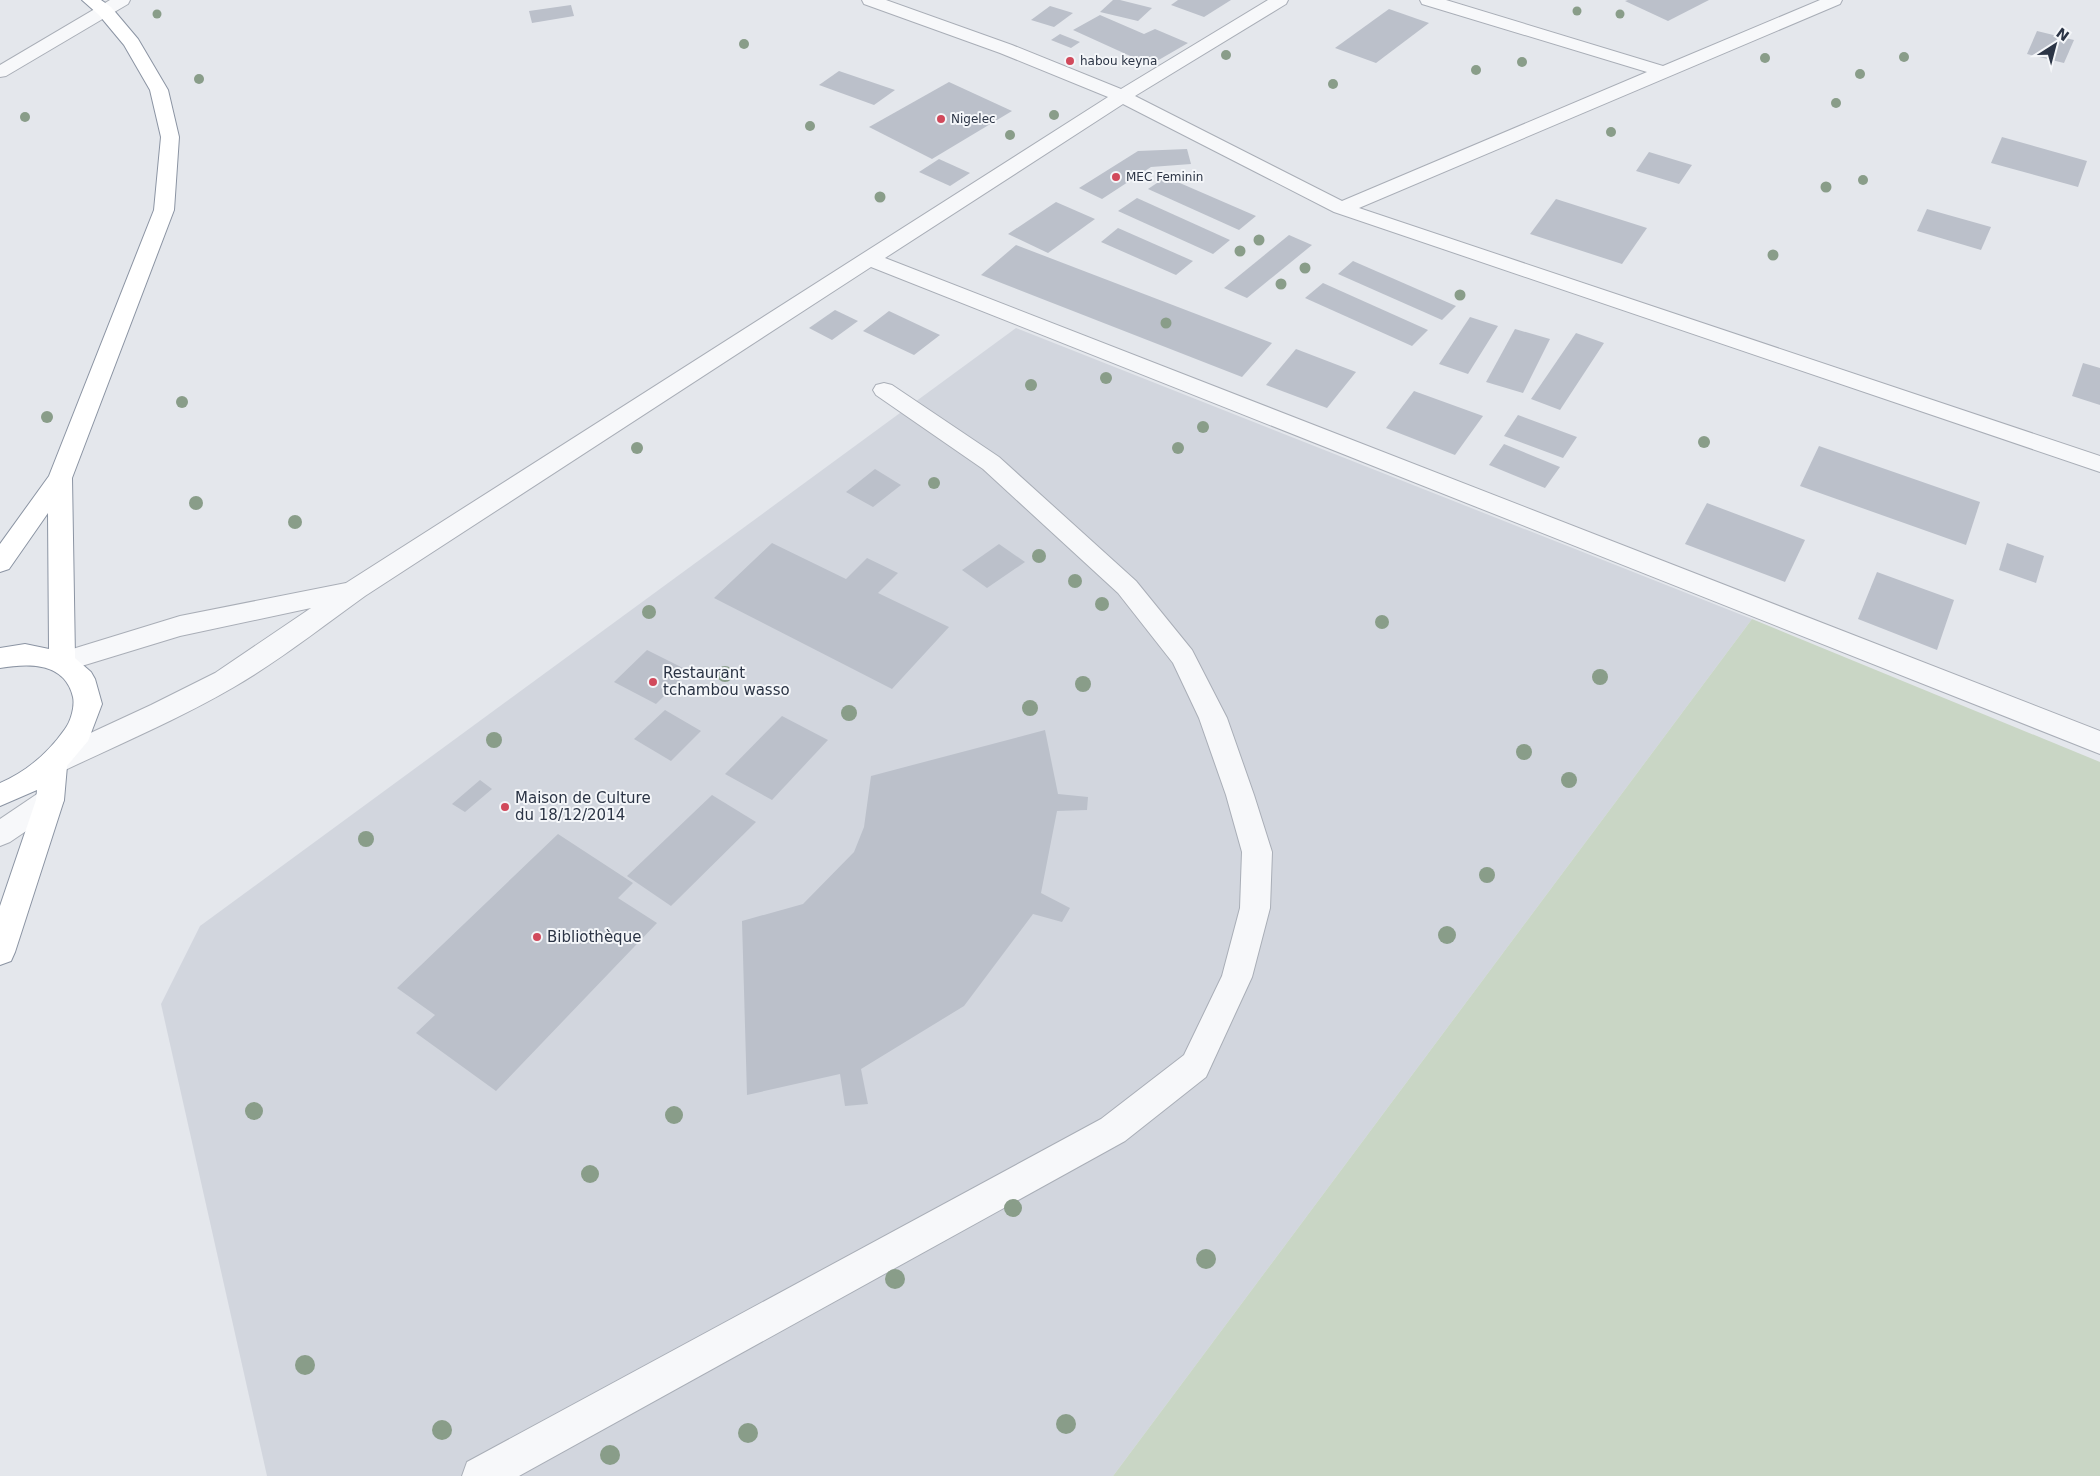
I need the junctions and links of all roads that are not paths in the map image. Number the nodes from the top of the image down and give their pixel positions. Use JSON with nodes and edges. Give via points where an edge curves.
{"nodes":[{"id":1,"x":870,"y":0,"type":"edge"},
{"id":2,"x":1280,"y":0,"type":"edge"},
{"id":3,"x":1428,"y":0,"type":"edge"},
{"id":4,"x":1834,"y":0,"type":"edge"},
{"id":5,"x":106,"y":4,"type":"edge"},
{"id":6,"x":0,"y":72,"type":"edge"},
{"id":7,"x":1665,"y":72,"type":"junction"},
{"id":8,"x":1122,"y":96,"type":"junction"},
{"id":9,"x":1341,"y":208,"type":"junction"},
{"id":10,"x":870,"y":259,"type":"junction"},
{"id":11,"x":884,"y":390,"type":"dead end"},
{"id":12,"x":2100,"y":464,"type":"edge"},
{"id":13,"x":60,"y":478,"type":"junction"},
{"id":14,"x":0,"y":563,"type":"edge"},
{"id":15,"x":356,"y":589,"type":"junction"},
{"id":16,"x":0,"y":658,"type":"edge"},
{"id":17,"x":62,"y":662,"type":"junction"},
{"id":18,"x":2100,"y":743,"type":"edge"},
{"id":19,"x":52,"y":764,"type":"junction"},
{"id":20,"x":0,"y":795,"type":"edge"},
{"id":21,"x":50,"y":800,"type":"junction"},
{"id":22,"x":0,"y":834,"type":"edge"},
{"id":23,"x":0,"y":952,"type":"edge"},
{"id":24,"x":481,"y":1476,"type":"edge"}],
"edges":[{"from":1,"to":8,"type":"street","via":[[1006,49]]},
{"from":2,"to":8,"type":"street"},
{"from":3,"to":7,"type":"street"},
{"from":4,"to":7,"type":"street"},
{"from":5,"to":6,"type":"street"},
{"from":5,"to":13,"type":"highway","via":[[159,90],[170,137],[164,210]]},
{"from":7,"to":9,"type":"street"},
{"from":8,"to":9,"type":"street"},
{"from":8,"to":10,"type":"street"},
{"from":9,"to":12,"type":"street"},
{"from":10,"to":15,"type":"street"},
{"from":10,"to":18,"type":"street"},
{"from":11,"to":24,"type":"street","via":[[991,463],[1127,586],[1183,657],[1213,718],[1257,852],[1254,908],[1237,977],[1195,1066],[1113,1130]]},
{"from":13,"to":14,"type":"highway"},
{"from":13,"to":17,"type":"highway"},
{"from":15,"to":17,"type":"street","via":[[180,626]]},
{"from":15,"to":19,"type":"street","via":[[225,679]]},
{"from":16,"to":17,"type":"highway","via":[[25,654]]},
{"from":17,"to":19,"type":"highway","via":[[82,679],[88,704],[78,733]]},
{"from":19,"to":20,"type":"highway","via":[[23,785]]},
{"from":19,"to":21,"type":"highway"},
{"from":21,"to":22,"type":"street"},
{"from":21,"to":23,"type":"highway"}]}
